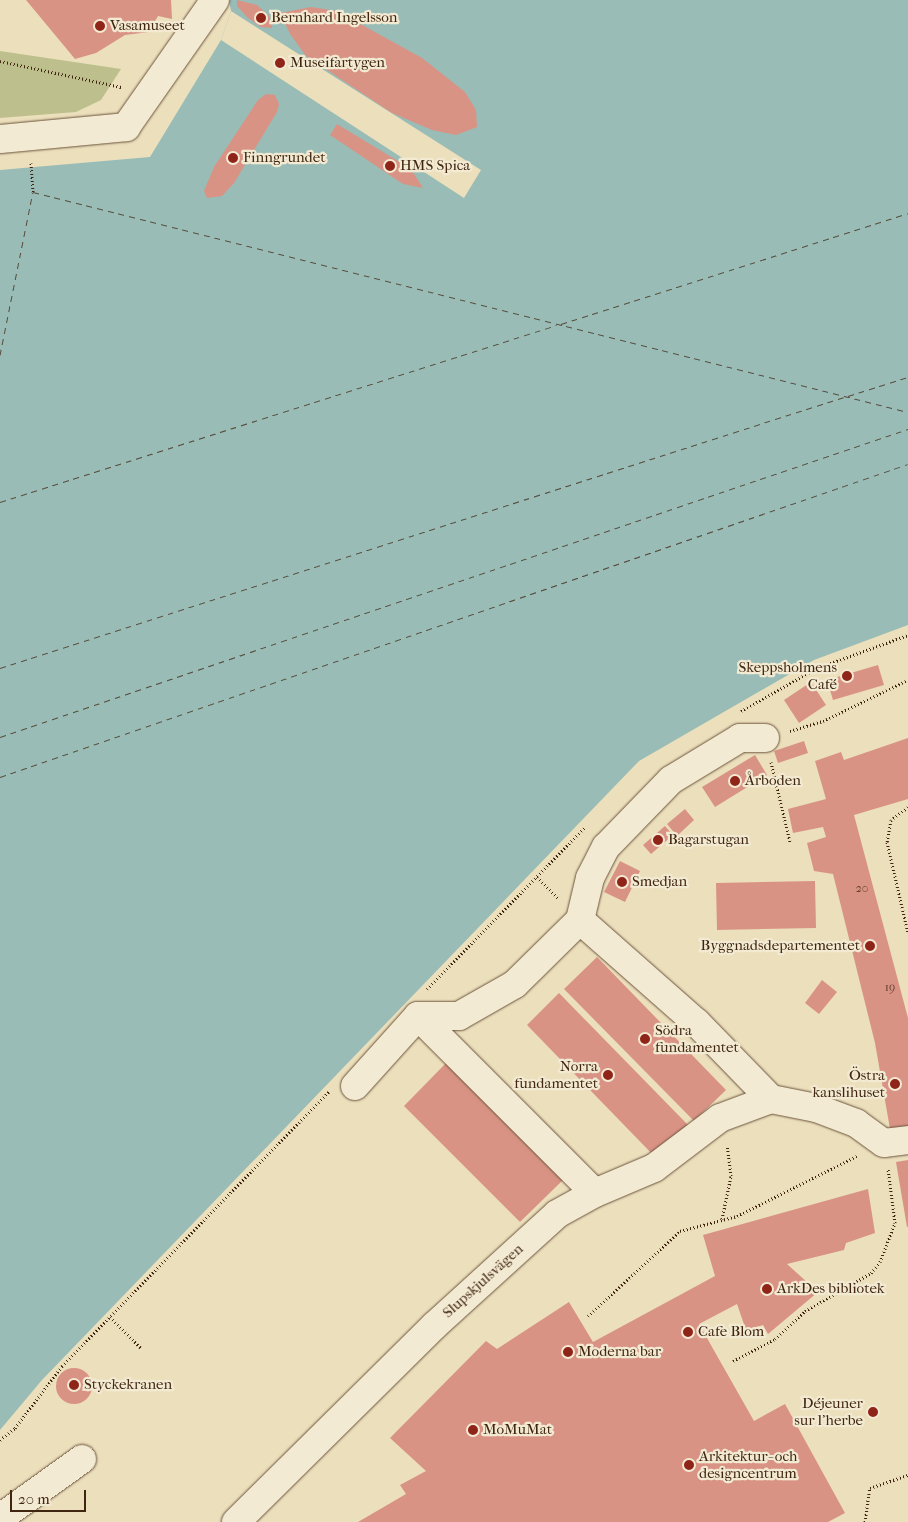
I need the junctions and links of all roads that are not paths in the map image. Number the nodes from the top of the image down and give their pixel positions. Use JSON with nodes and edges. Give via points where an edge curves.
{"nodes":[{"id":1,"x":188,"y":0,"type":"edge"},
{"id":2,"x":215,"y":0,"type":"edge"},
{"id":3,"x":195,"y":29,"type":"junction"},
{"id":4,"x":0,"y":139,"type":"edge"},
{"id":5,"x":768,"y":747,"type":"road end"},
{"id":6,"x":580,"y":920,"type":"junction"},
{"id":7,"x":418,"y":1016,"type":"junction"},
{"id":8,"x":355,"y":1086,"type":"dead end"},
{"id":9,"x":771,"y":1099,"type":"junction"},
{"id":10,"x":896,"y":1141,"type":"edge"},
{"id":11,"x":594,"y":1193,"type":"junction"},
{"id":12,"x":82,"y":1459,"type":"dead end"},
{"id":13,"x":0,"y":1518,"type":"edge"},
{"id":14,"x":236,"y":1522,"type":"edge"}],
"edges":[{"from":1,"to":3,"type":"street"},
{"from":2,"to":3,"type":"street"},
{"from":3,"to":4,"type":"street","via":[[126,127]]},
{"from":5,"to":6,"type":"street","via":[[740,738],[671,780],[606,847],[590,878]]},
{"from":6,"to":7,"type":"street","via":[[515,984],[460,1016]]},
{"from":6,"to":9,"type":"street","via":[[697,1023]]},
{"from":7,"to":8,"type":"street"},
{"from":7,"to":11,"type":"street"},
{"from":9,"to":10,"type":"street","via":[[816,1108]]},
{"from":9,"to":11,"type":"street","name":"Slupskjulsvägen","via":[[720,1118],[654,1168]]},
{"from":11,"to":14,"type":"street","name":"Slupskjulsvägen","via":[[557,1214],[434,1326]]},
{"from":12,"to":13,"type":"street"}]}
